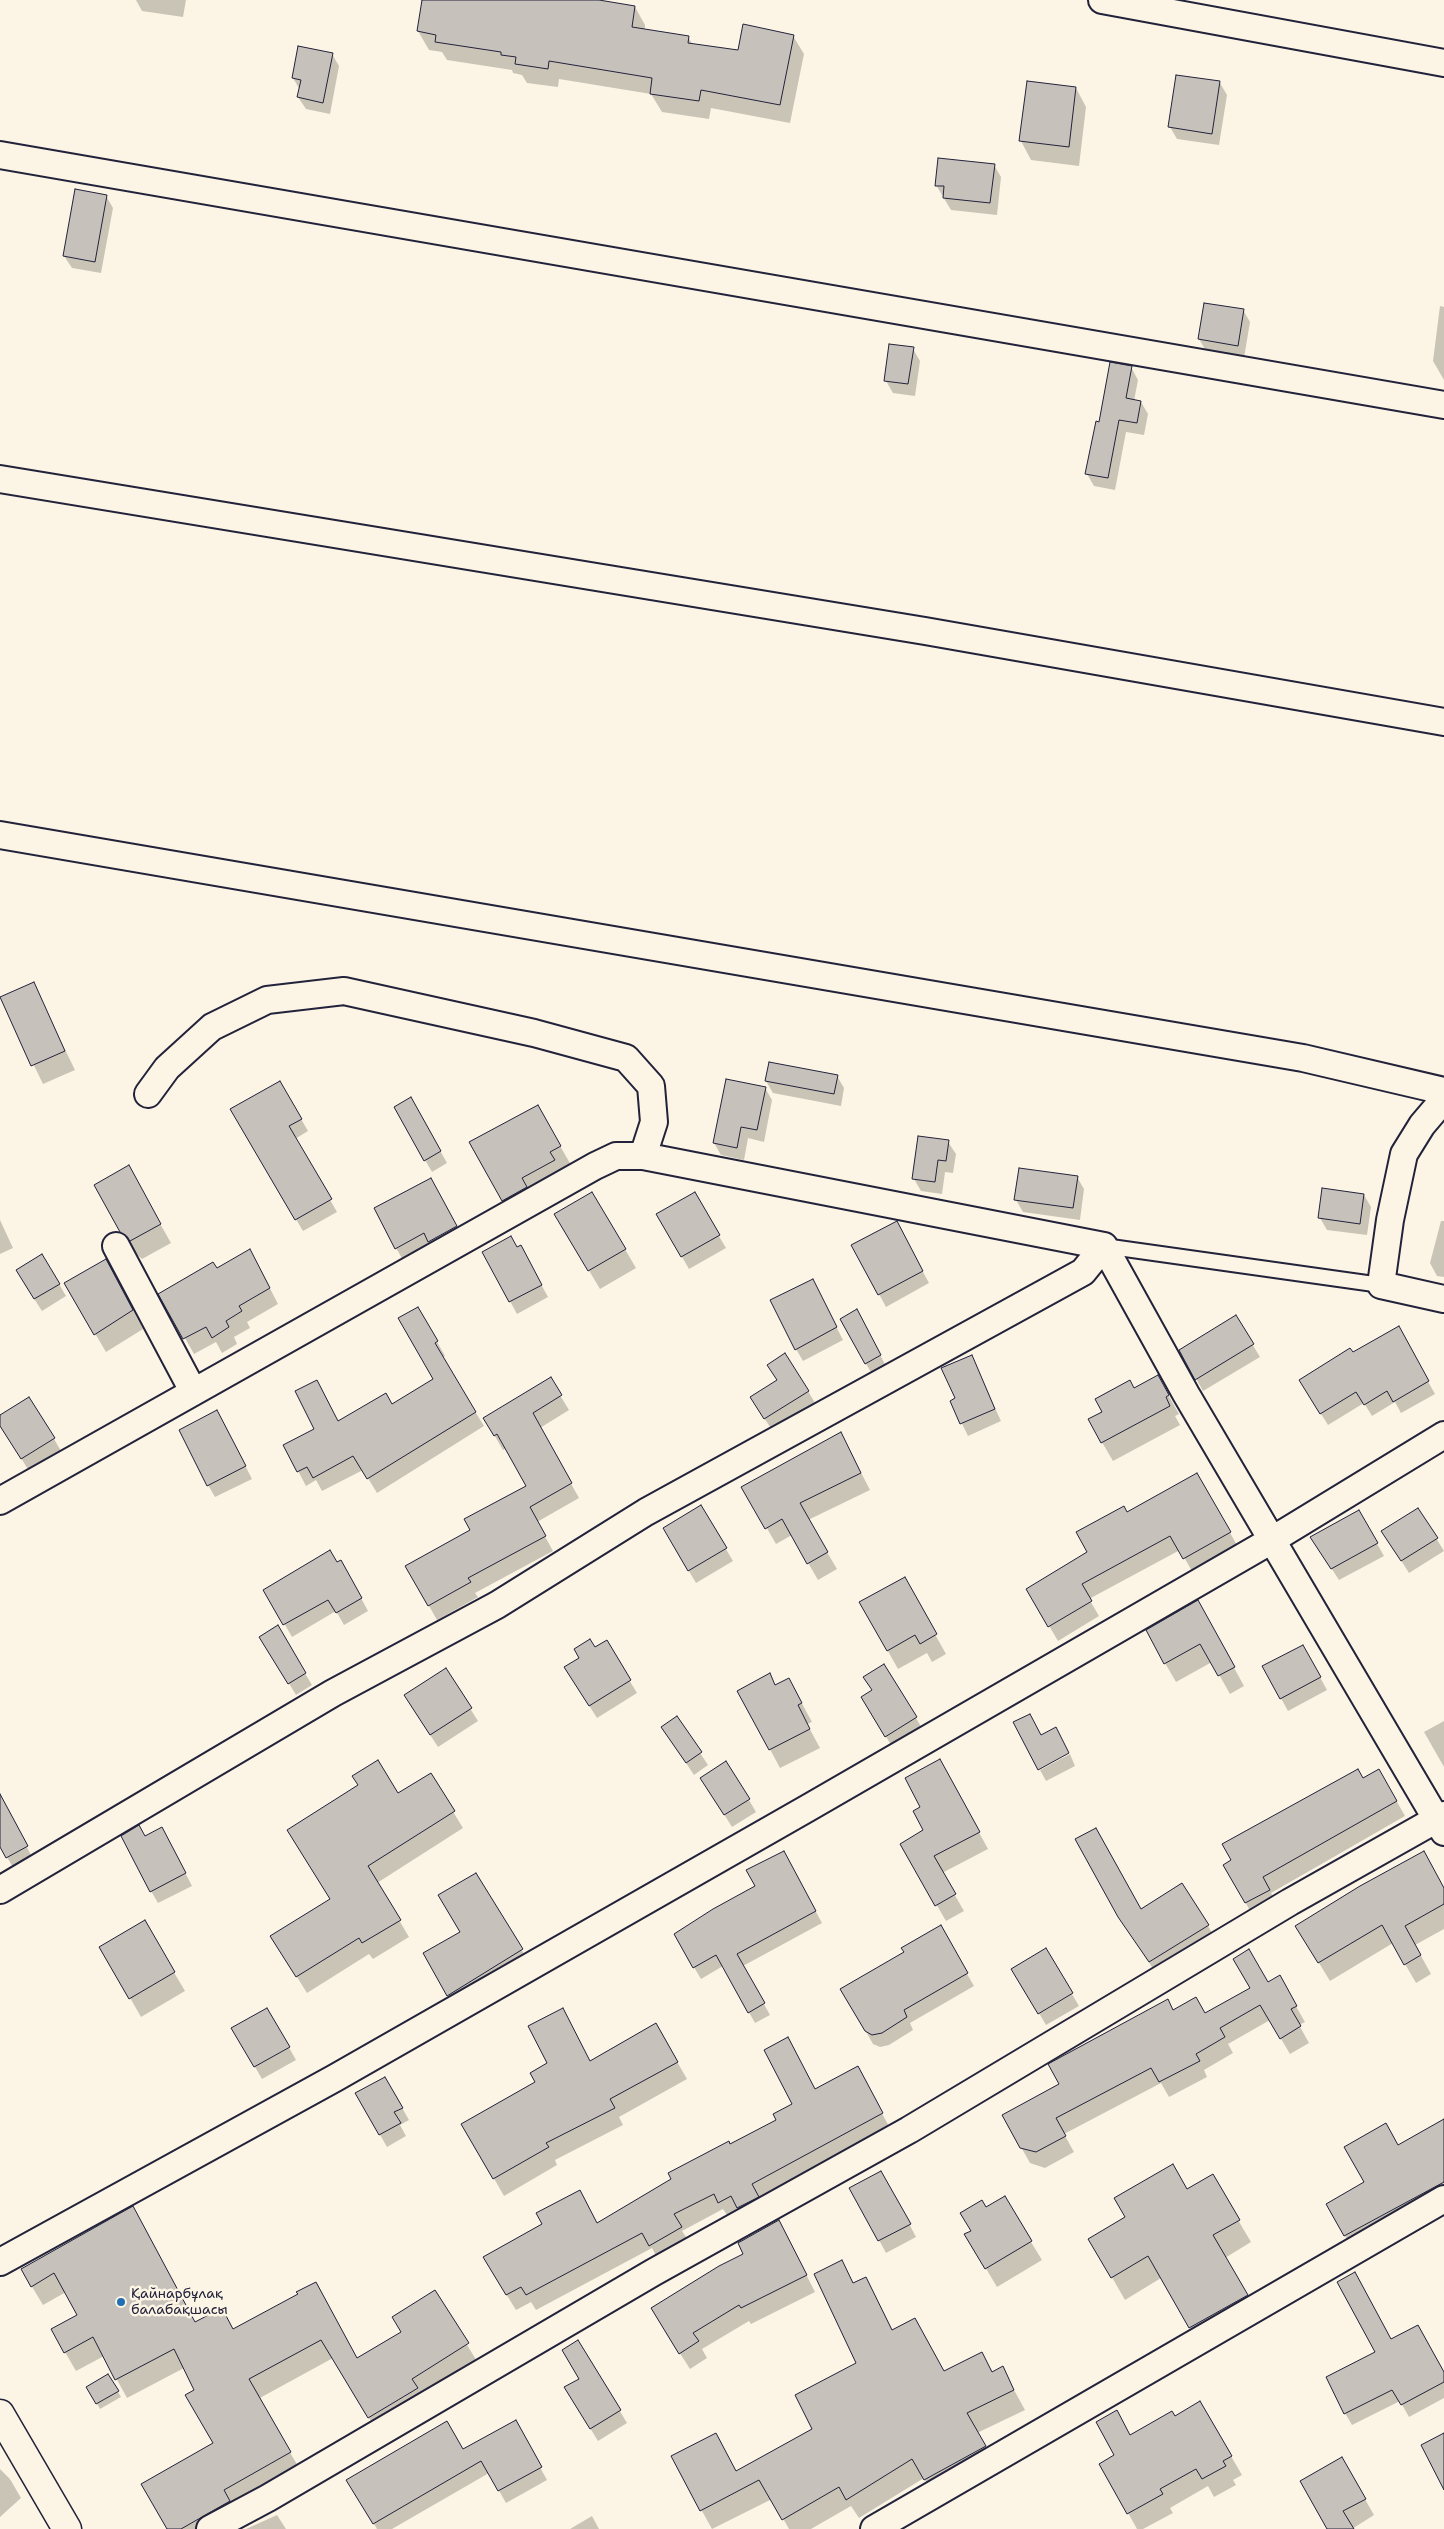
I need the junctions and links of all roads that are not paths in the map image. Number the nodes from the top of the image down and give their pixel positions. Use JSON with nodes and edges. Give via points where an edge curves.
{"nodes":[{"id":1,"x":1102,"y":0,"type":"edge"},
{"id":2,"x":1444,"y":63,"type":"edge"},
{"id":3,"x":0,"y":155,"type":"edge"},
{"id":4,"x":1444,"y":405,"type":"edge"},
{"id":5,"x":0,"y":479,"type":"edge"},
{"id":6,"x":1444,"y":722,"type":"edge"},
{"id":7,"x":0,"y":835,"type":"edge"},
{"id":8,"x":1444,"y":1092,"type":"edge"},
{"id":9,"x":148,"y":1094,"type":"dead end"},
{"id":10,"x":1444,"y":1103,"type":"edge"},
{"id":11,"x":643,"y":1156,"type":"junction"},
{"id":12,"x":116,"y":1246,"type":"dead end"},
{"id":13,"x":1104,"y":1246,"type":"junction"},
{"id":14,"x":1381,"y":1285,"type":"junction"},
{"id":15,"x":1444,"y":1299,"type":"edge"},
{"id":16,"x":193,"y":1392,"type":"junction"},
{"id":17,"x":1444,"y":1435,"type":"edge"},
{"id":18,"x":0,"y":1501,"type":"edge"},
{"id":19,"x":1272,"y":1540,"type":"junction"},
{"id":20,"x":1442,"y":1822,"type":"edge"},
{"id":21,"x":0,"y":1890,"type":"edge"},
{"id":22,"x":1444,"y":2199,"type":"edge"},
{"id":23,"x":0,"y":2262,"type":"edge"},
{"id":24,"x":0,"y":2414,"type":"edge"},
{"id":25,"x":67,"y":2529,"type":"edge"},
{"id":26,"x":210,"y":2529,"type":"edge"},
{"id":27,"x":874,"y":2529,"type":"edge"}],
"edges":[{"from":1,"to":2,"type":"street"},
{"from":3,"to":4,"type":"street"},
{"from":5,"to":6,"type":"street","via":[[925,631]]},
{"from":7,"to":8,"type":"street","via":[[1303,1058]]},
{"from":9,"to":11,"type":"street","via":[[167,1068],[212,1027],[267,1000],[344,991],[534,1033],[626,1058],[651,1086],[654,1122]]},
{"from":10,"to":14,"type":"street","via":[[1422,1125],[1404,1154]]},
{"from":11,"to":13,"type":"street"},
{"from":11,"to":16,"type":"street","via":[[616,1156],[596,1166]]},
{"from":12,"to":16,"type":"street"},
{"from":13,"to":14,"type":"lane"},
{"from":13,"to":19,"type":"street"},
{"from":13,"to":21,"type":"street","via":[[1083,1272],[646,1512],[497,1605],[333,1694]]},
{"from":14,"to":15,"type":"street"},
{"from":16,"to":18,"type":"street"},
{"from":17,"to":19,"type":"street"},
{"from":19,"to":20,"type":"street"},
{"from":19,"to":23,"type":"street","via":[[344,2073]]},
{"from":20,"to":26,"type":"street","via":[[1290,1902],[909,2130],[654,2272]]},
{"from":22,"to":27,"type":"street"},
{"from":24,"to":25,"type":"street"}]}
